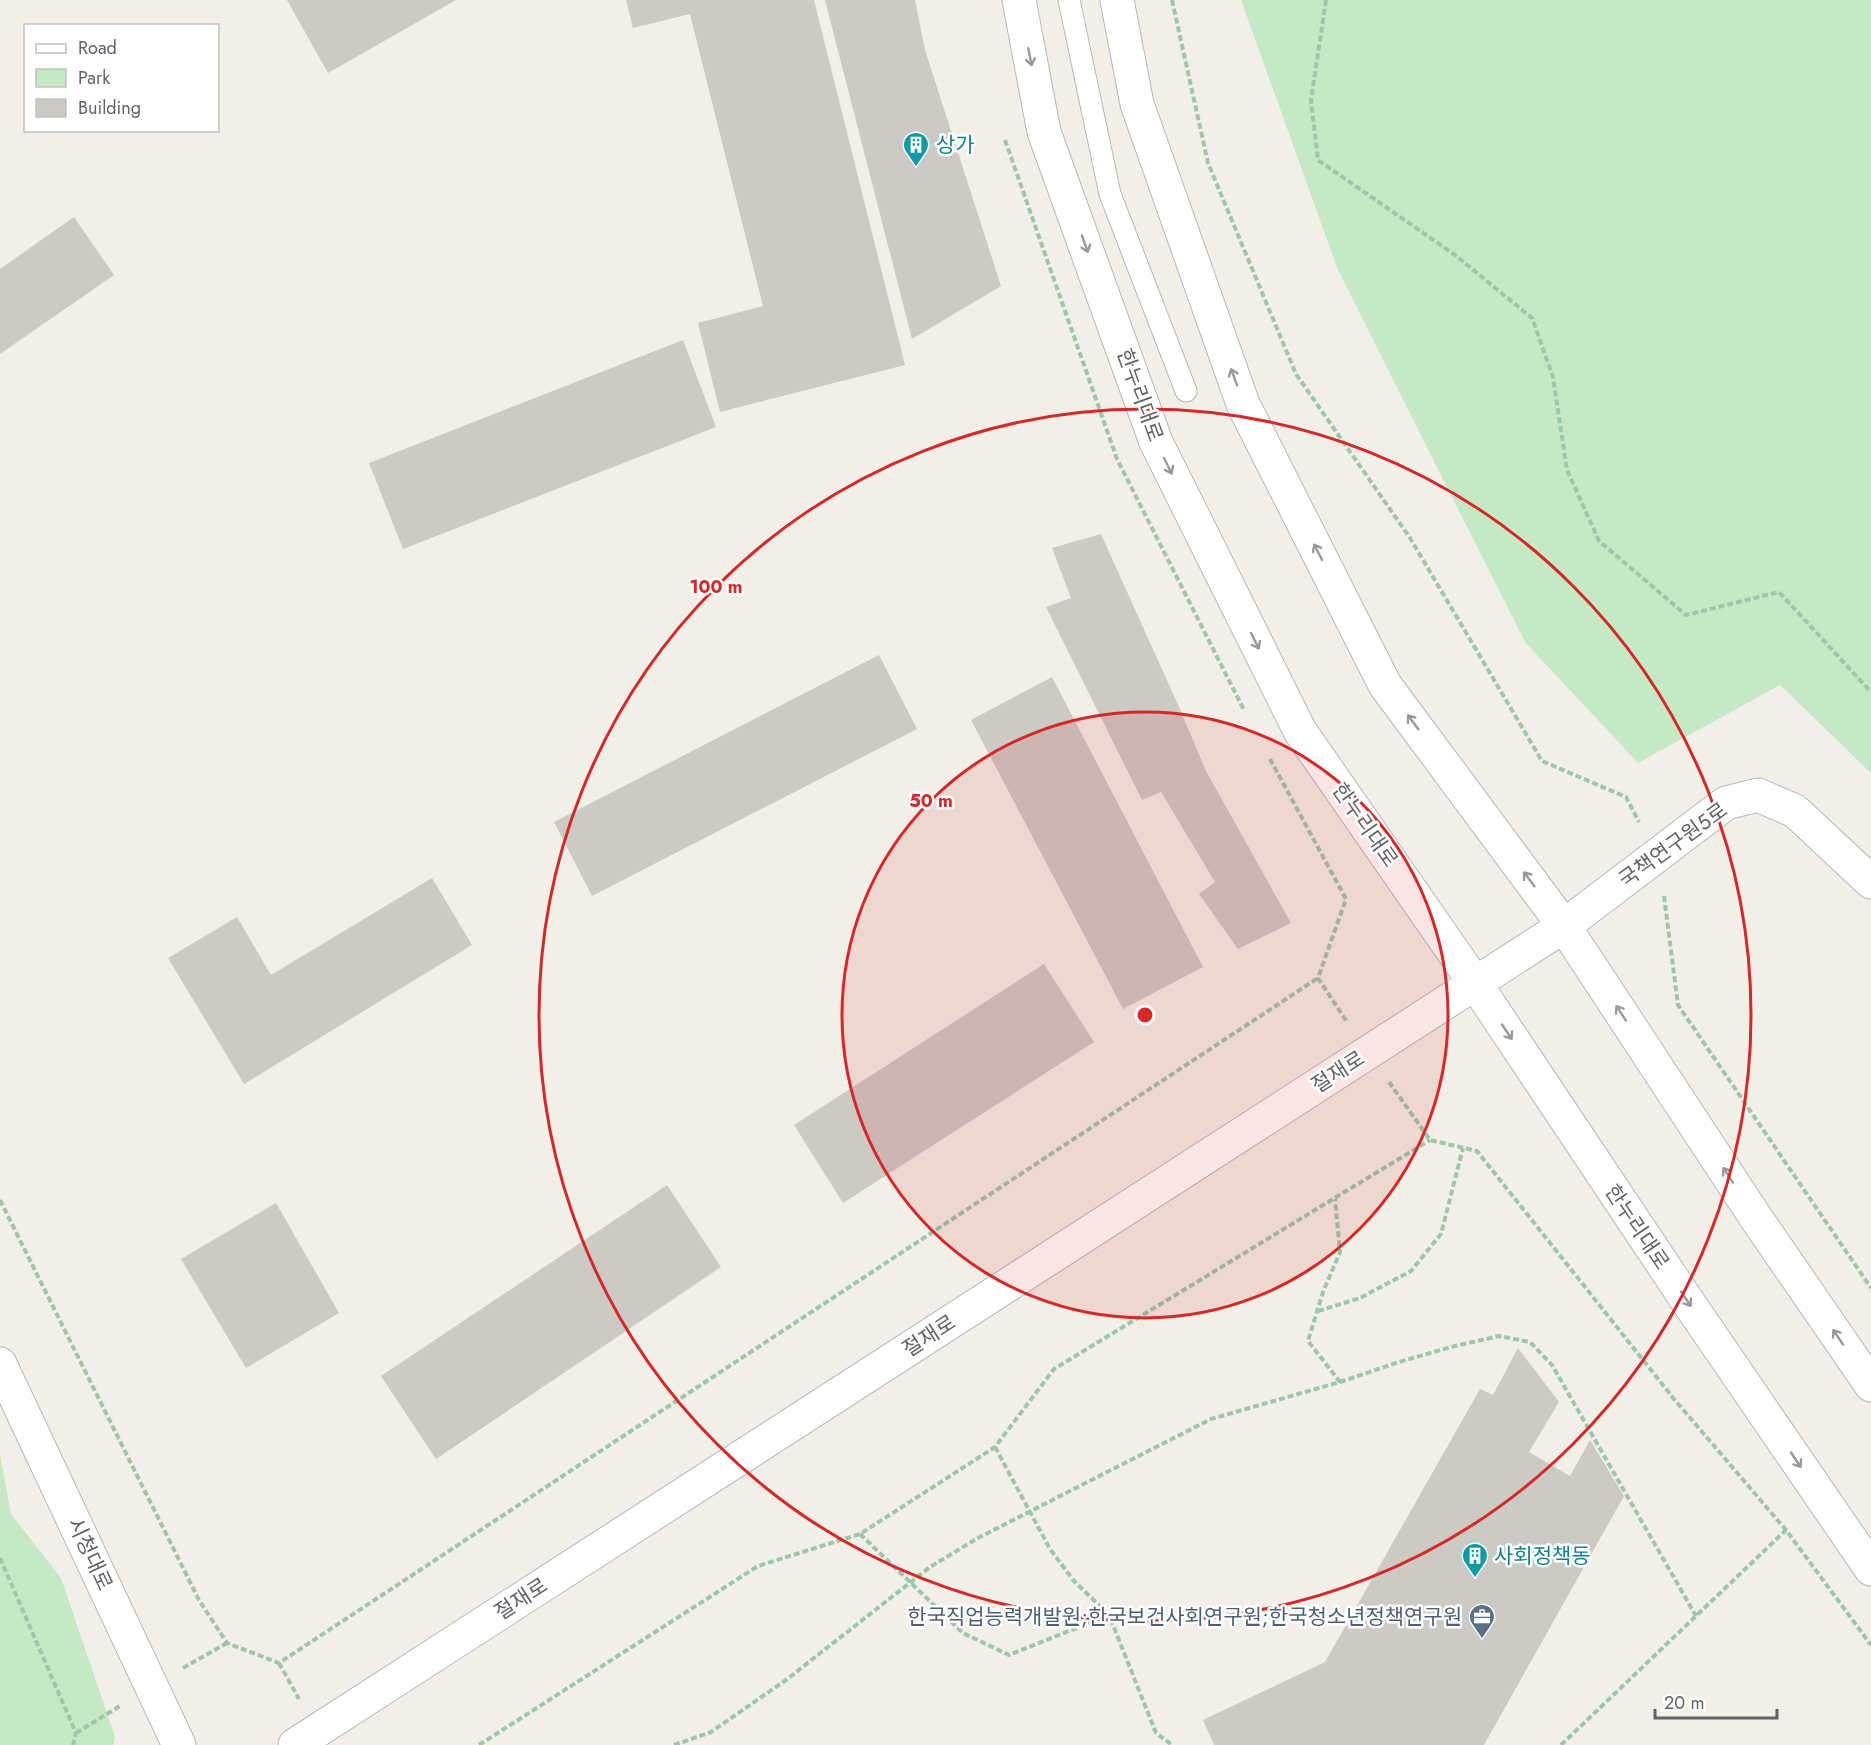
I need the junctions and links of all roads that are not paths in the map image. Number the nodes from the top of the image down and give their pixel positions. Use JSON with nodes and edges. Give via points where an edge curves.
{"nodes":[{"id":1,"x":1019,"y":0,"type":"edge"},
{"id":2,"x":1069,"y":0,"type":"edge"},
{"id":3,"x":1117,"y":0,"type":"edge"},
{"id":4,"x":1186,"y":392,"type":"dead end"},
{"id":5,"x":1871,"y":882,"type":"edge"},
{"id":6,"x":1564,"y":926,"type":"junction"},
{"id":7,"x":1475,"y":983,"type":"junction"},
{"id":8,"x":0,"y":1364,"type":"edge"},
{"id":9,"x":1871,"y":1385,"type":"edge"},
{"id":10,"x":1871,"y":1569,"type":"edge"},
{"id":11,"x":179,"y":1745,"type":"edge"},
{"id":12,"x":295,"y":1745,"type":"edge"}],
"edges":[{"from":1,"to":7,"type":"street","name":"한누리대로","one_way":true,"via":[[1044,132],[1156,442],[1300,732]]},
{"from":2,"to":4,"type":"lane","via":[[1110,194]]},
{"from":6,"to":3,"type":"street","one_way":true,"via":[[1385,685],[1244,404],[1137,104]]},
{"from":5,"to":6,"type":"street","name":"국책연구원5로","via":[[1795,811],[1758,795],[1726,803]]},
{"from":6,"to":7,"type":"street","name":"절재로"},
{"from":9,"to":6,"type":"street","one_way":true},
{"from":7,"to":10,"type":"street","name":"한누리대로","one_way":true},
{"from":7,"to":12,"type":"street","name":"절재로"},
{"from":8,"to":11,"type":"street","name":"시청대로"}]}
